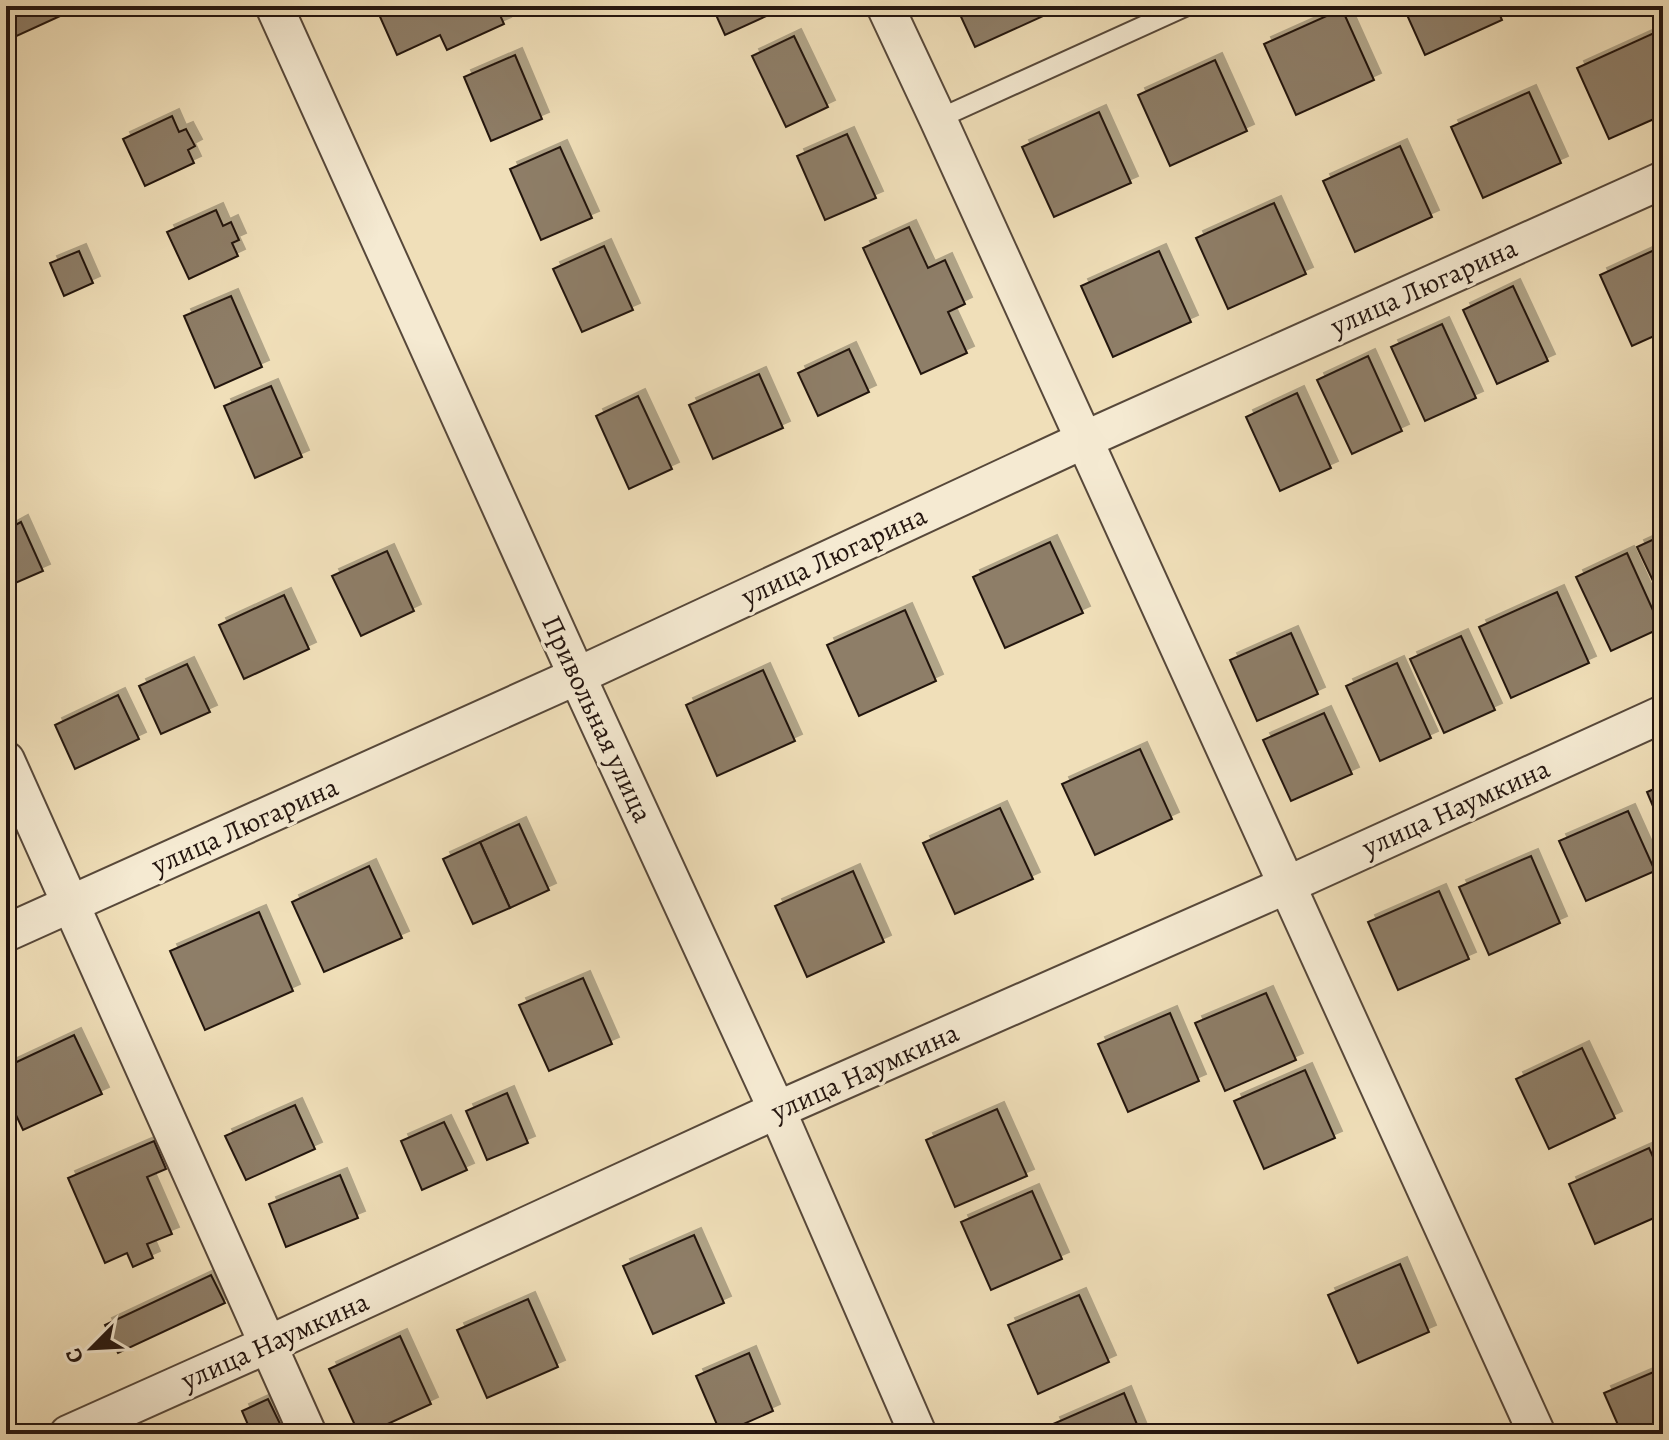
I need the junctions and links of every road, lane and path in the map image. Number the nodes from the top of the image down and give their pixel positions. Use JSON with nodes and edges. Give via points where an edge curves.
{"nodes":[{"id":1,"x":274,"y":6,"type":"edge"},
{"id":2,"x":885,"y":6,"type":"edge"},
{"id":3,"x":1187,"y":6,"type":"edge"},
{"id":4,"x":938,"y":119,"type":"junction"},
{"id":5,"x":1663,"y":180,"type":"edge"},
{"id":6,"x":1084,"y":440,"type":"junction"},
{"id":7,"x":577,"y":676,"type":"junction"},
{"id":8,"x":1663,"y":714,"type":"edge"},
{"id":9,"x":6,"y":760,"type":"edge"},
{"id":10,"x":1287,"y":885,"type":"junction"},
{"id":11,"x":71,"y":905,"type":"junction"},
{"id":12,"x":6,"y":933,"type":"edge"},
{"id":13,"x":777,"y":1110,"type":"junction"},
{"id":14,"x":269,"y":1344,"type":"junction"},
{"id":15,"x":68,"y":1434,"type":"edge"},
{"id":16,"x":308,"y":1434,"type":"edge"},
{"id":17,"x":918,"y":1434,"type":"edge"},
{"id":18,"x":1537,"y":1434,"type":"edge"}],
"edges":[{"from":1,"to":7,"type":"street","name":"Привольная улица"},
{"from":2,"to":4,"type":"street"},
{"from":3,"to":4,"type":"lane"},
{"from":4,"to":6,"type":"street"},
{"from":5,"to":6,"type":"street","name":"улица Люгарина"},
{"from":6,"to":7,"type":"street","name":"улица Люгарина"},
{"from":6,"to":10,"type":"street"},
{"from":7,"to":11,"type":"street","name":"улица Люгарина"},
{"from":7,"to":13,"type":"street","name":"Привольная улица"},
{"from":8,"to":10,"type":"street","name":"улица Наумкина"},
{"from":9,"to":11,"type":"street"},
{"from":10,"to":13,"type":"street","name":"улица Наумкина"},
{"from":10,"to":18,"type":"street"},
{"from":11,"to":12,"type":"street","name":"улица Люгарина"},
{"from":11,"to":14,"type":"street"},
{"from":13,"to":14,"type":"street","name":"улица Наумкина"},
{"from":13,"to":17,"type":"street","name":"Привольная улица"},
{"from":14,"to":15,"type":"street","name":"улица Наумкина"},
{"from":14,"to":16,"type":"street"}]}
